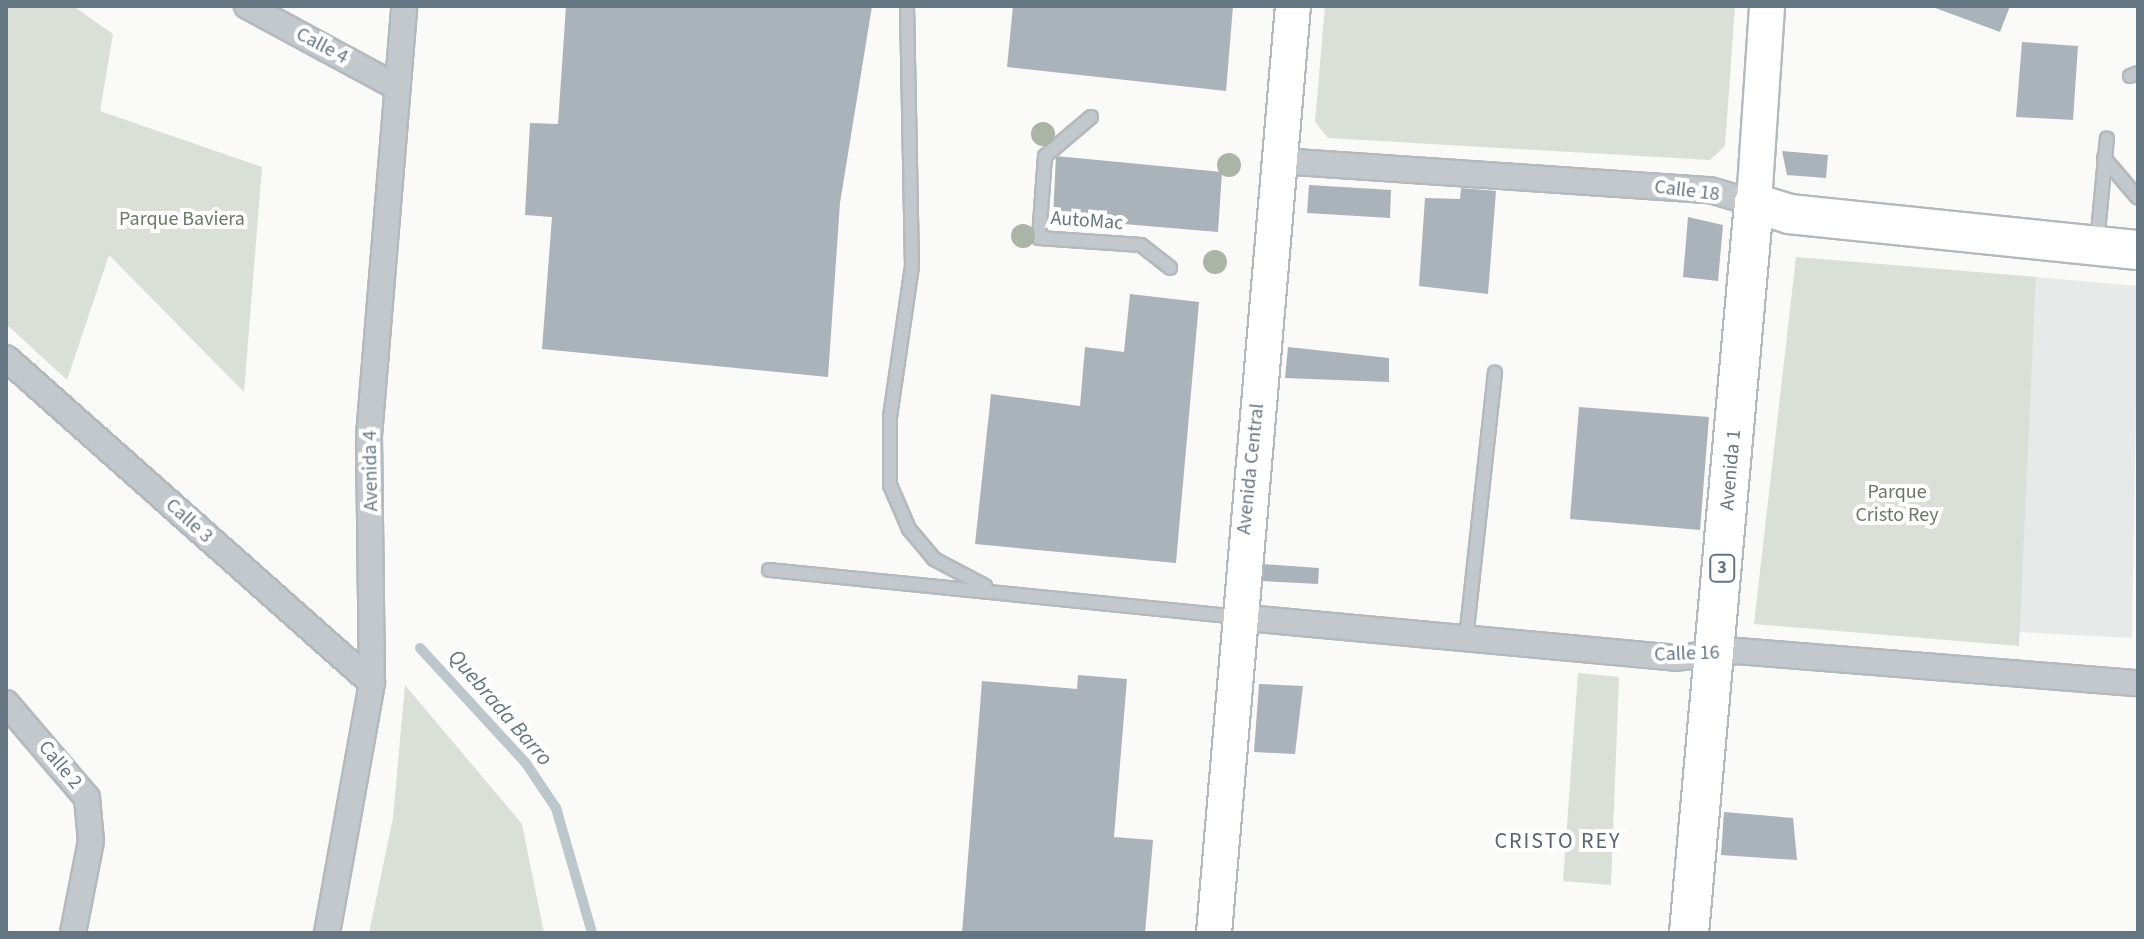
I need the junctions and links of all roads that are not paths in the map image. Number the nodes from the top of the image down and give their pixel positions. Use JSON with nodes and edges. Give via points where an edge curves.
{"nodes":[{"id":1,"x":247,"y":6,"type":"edge"},
{"id":2,"x":404,"y":6,"type":"edge"},
{"id":3,"x":907,"y":6,"type":"edge"},
{"id":4,"x":1293,"y":6,"type":"edge"},
{"id":5,"x":1767,"y":6,"type":"edge"},
{"id":6,"x":397,"y":87,"type":"junction"},
{"id":7,"x":1091,"y":117,"type":"dead end"},
{"id":8,"x":2107,"y":138,"type":"dead end"},
{"id":9,"x":2104,"y":158,"type":"junction"},
{"id":10,"x":1280,"y":161,"type":"junction"},
{"id":11,"x":2138,"y":198,"type":"edge"},
{"id":12,"x":1754,"y":203,"type":"junction"},
{"id":13,"x":2096,"y":246,"type":"junction"},
{"id":14,"x":2138,"y":250,"type":"edge"},
{"id":15,"x":1170,"y":268,"type":"dead end"},
{"id":16,"x":6,"y":358,"type":"edge"},
{"id":17,"x":1495,"y":373,"type":"dead end"},
{"id":18,"x":769,"y":570,"type":"dead end"},
{"id":19,"x":985,"y":586,"type":"junction"},
{"id":20,"x":1236,"y":617,"type":"junction"},
{"id":21,"x":1466,"y":639,"type":"junction"},
{"id":22,"x":1712,"y":653,"type":"junction"},
{"id":23,"x":372,"y":683,"type":"junction"},
{"id":24,"x":2138,"y":683,"type":"edge"},
{"id":25,"x":6,"y":703,"type":"edge"},
{"id":26,"x":73,"y":933,"type":"edge"},
{"id":27,"x":327,"y":933,"type":"edge"},
{"id":28,"x":1214,"y":933,"type":"edge"},
{"id":29,"x":1689,"y":933,"type":"edge"}],
"edges":[{"from":1,"to":6,"type":"street","name":"Calle 4"},
{"from":2,"to":6,"type":"street","name":"Avenida 4"},
{"from":3,"to":19,"type":"lane","via":[[912,266],[890,416],[890,485],[909,529],[934,559]]},
{"from":4,"to":10,"type":"street","name":"Avenida Central"},
{"from":5,"to":12,"type":"street","name":"Avenida 1"},
{"from":6,"to":23,"type":"street","name":"Avenida 4","via":[[369,436]]},
{"from":7,"to":15,"type":"lane","name":"AutoMac","via":[[1045,156],[1039,238],[1141,245]]},
{"from":8,"to":9,"type":"lane"},
{"from":9,"to":11,"type":"lane"},
{"from":9,"to":13,"type":"lane"},
{"from":10,"to":12,"type":"street","name":"Calle 18","via":[[1710,190]]},
{"from":10,"to":20,"type":"street","name":"Avenida Central"},
{"from":12,"to":13,"type":"main road","name":"Calle 18","via":[[1789,214]]},
{"from":12,"to":22,"type":"main road","name":"Avenida 1","number":"3"},
{"from":13,"to":14,"type":"main road","name":"Calle 18"},
{"from":16,"to":23,"type":"street","name":"Calle 3"},
{"from":17,"to":21,"type":"lane"},
{"from":18,"to":19,"type":"lane"},
{"from":19,"to":20,"type":"lane"},
{"from":20,"to":21,"type":"street","name":"Calle 16"},
{"from":20,"to":28,"type":"street","name":"Avenida Central"},
{"from":21,"to":22,"type":"street","name":"Calle 16","via":[[1674,658]]},
{"from":22,"to":24,"type":"street","name":"Calle 16"},
{"from":22,"to":29,"type":"main road","name":"Avenida 1","number":"3"},
{"from":23,"to":27,"type":"street","name":"Avenida 4"},
{"from":25,"to":26,"type":"street","name":"Calle 2","via":[[87,798],[91,841]]}]}
